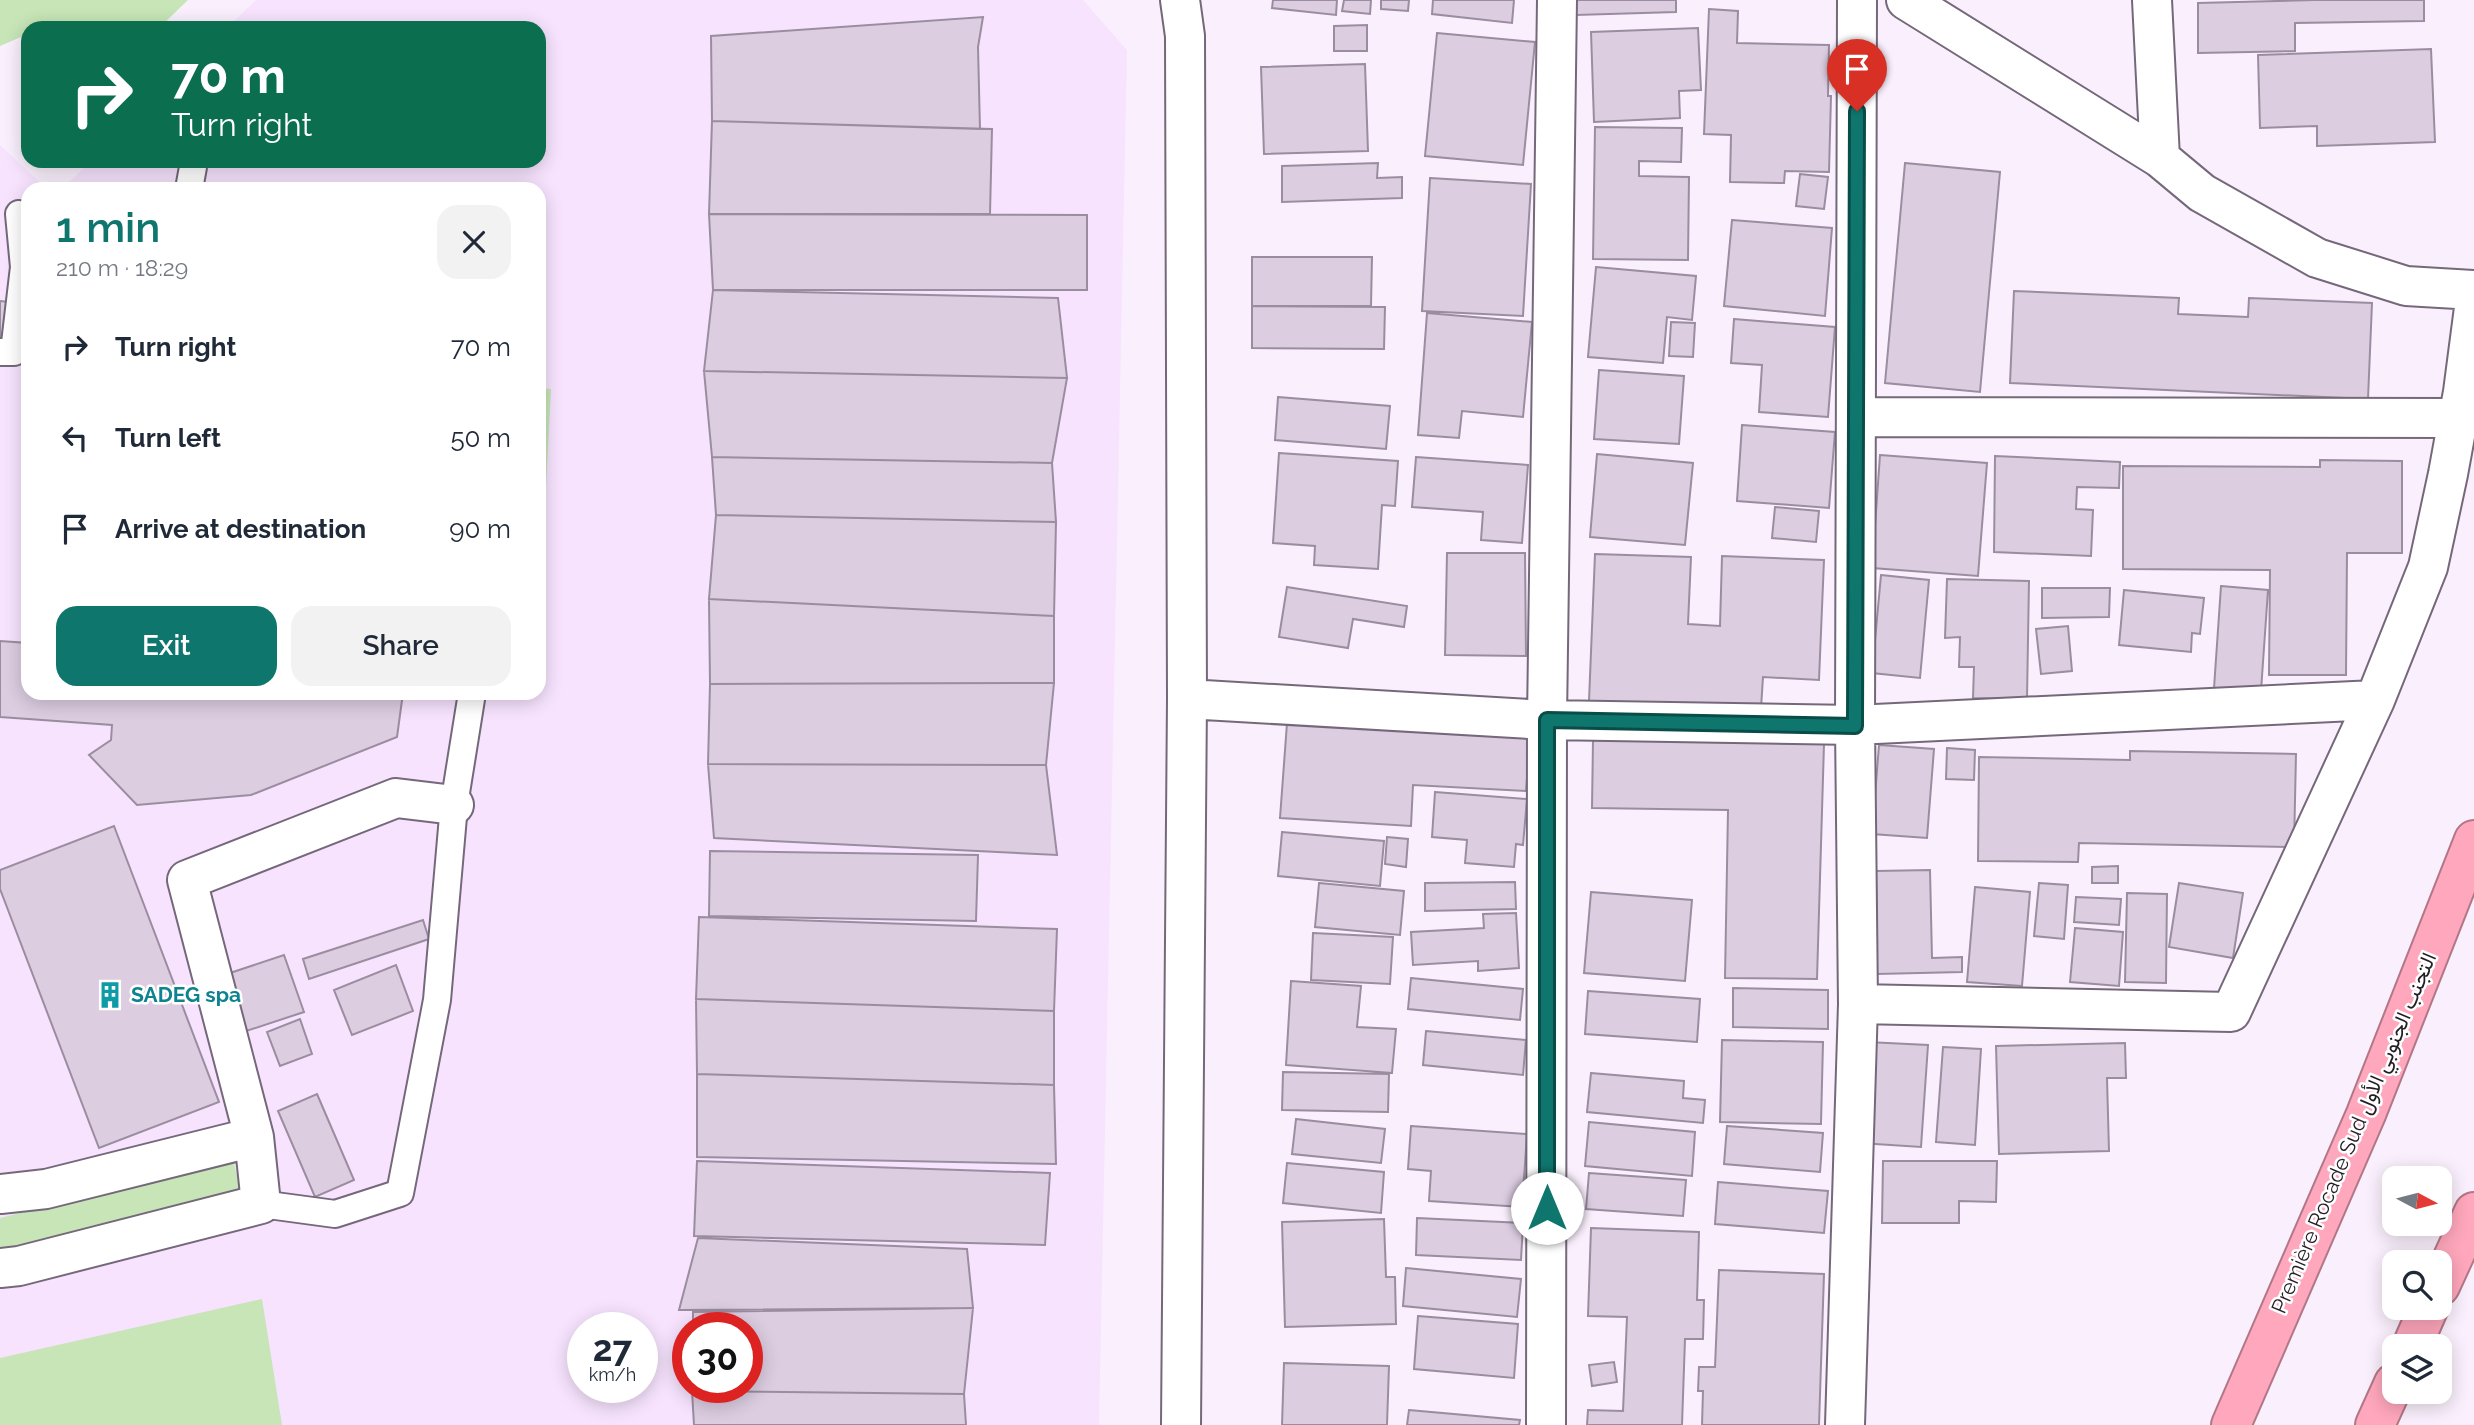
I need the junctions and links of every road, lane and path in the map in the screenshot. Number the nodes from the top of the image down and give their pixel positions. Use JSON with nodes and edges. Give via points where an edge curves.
{"nodes":[{"id":1,"x":1181,"y":0,"type":"edge"},
{"id":2,"x":1557,"y":0,"type":"edge"},
{"id":3,"x":1857,"y":0,"type":"edge"},
{"id":4,"x":1906,"y":0,"type":"edge"},
{"id":5,"x":2152,"y":0,"type":"edge"},
{"id":6,"x":2160,"y":158,"type":"junction"},
{"id":7,"x":19,"y":214,"type":"dead end"},
{"id":8,"x":21,"y":235,"type":"edge"},
{"id":9,"x":2474,"y":290,"type":"edge"},
{"id":10,"x":21,"y":292,"type":"edge"},
{"id":11,"x":2474,"y":308,"type":"edge"},
{"id":12,"x":0,"y":352,"type":"edge"},
{"id":13,"x":1858,"y":417,"type":"junction"},
{"id":14,"x":2458,"y":418,"type":"junction"},
{"id":15,"x":1187,"y":699,"type":"junction"},
{"id":16,"x":471,"y":700,"type":"edge"},
{"id":17,"x":2375,"y":700,"type":"junction"},
{"id":18,"x":1547,"y":720,"type":"junction"},
{"id":19,"x":1855,"y":726,"type":"junction"},
{"id":20,"x":454,"y":805,"type":"junction"},
{"id":21,"x":2474,"y":840,"type":"edge"},
{"id":22,"x":1858,"y":1004,"type":"junction"},
{"id":23,"x":254,"y":1137,"type":"junction"},
{"id":24,"x":0,"y":1194,"type":"edge"},
{"id":25,"x":261,"y":1204,"type":"junction"},
{"id":26,"x":2474,"y":1212,"type":"edge"},
{"id":27,"x":2452,"y":1260,"type":"edge"},
{"id":28,"x":0,"y":1268,"type":"edge"},
{"id":29,"x":2384,"y":1404,"type":"edge"},
{"id":30,"x":1181,"y":1425,"type":"edge"},
{"id":31,"x":1546,"y":1425,"type":"edge"},
{"id":32,"x":1845,"y":1425,"type":"edge"},
{"id":33,"x":2231,"y":1425,"type":"edge"},
{"id":34,"x":2375,"y":1425,"type":"edge"}],
"edges":[{"from":1,"to":15,"type":"street","via":[[1185,36]]},
{"from":2,"to":18,"type":"street"},
{"from":3,"to":13,"type":"street"},
{"from":4,"to":6,"type":"street"},
{"from":5,"to":6,"type":"street"},
{"from":6,"to":9,"type":"street","via":[[2202,193],[2317,258],[2406,286]]},
{"from":7,"to":8,"type":"lane"},
{"from":10,"to":12,"type":"lane","via":[[14,352]]},
{"from":11,"to":14,"type":"street"},
{"from":13,"to":14,"type":"street"},
{"from":13,"to":19,"type":"street"},
{"from":14,"to":17,"type":"street","via":[[2428,567]]},
{"from":15,"to":18,"type":"street"},
{"from":15,"to":30,"type":"street"},
{"from":16,"to":20,"type":"lane"},
{"from":17,"to":19,"type":"street"},
{"from":17,"to":22,"type":"street","via":[[2231,1012]]},
{"from":18,"to":19,"type":"street"},
{"from":18,"to":31,"type":"street"},
{"from":19,"to":22,"type":"street"},
{"from":20,"to":23,"type":"street","via":[[396,798],[187,880]]},
{"from":20,"to":25,"type":"lane","via":[[436,1000],[400,1193],[335,1214]]},
{"from":21,"to":33,"type":"highway","name":"Première Rocade Sud التجنب الجنوبي الأول","via":[[2366,1114]]},
{"from":22,"to":32,"type":"street"},
{"from":23,"to":24,"type":"street","via":[[46,1189]]},
{"from":23,"to":25,"type":"street"},
{"from":25,"to":28,"type":"street"},
{"from":26,"to":27,"type":"highway"},
{"from":29,"to":34,"type":"highway"}]}
